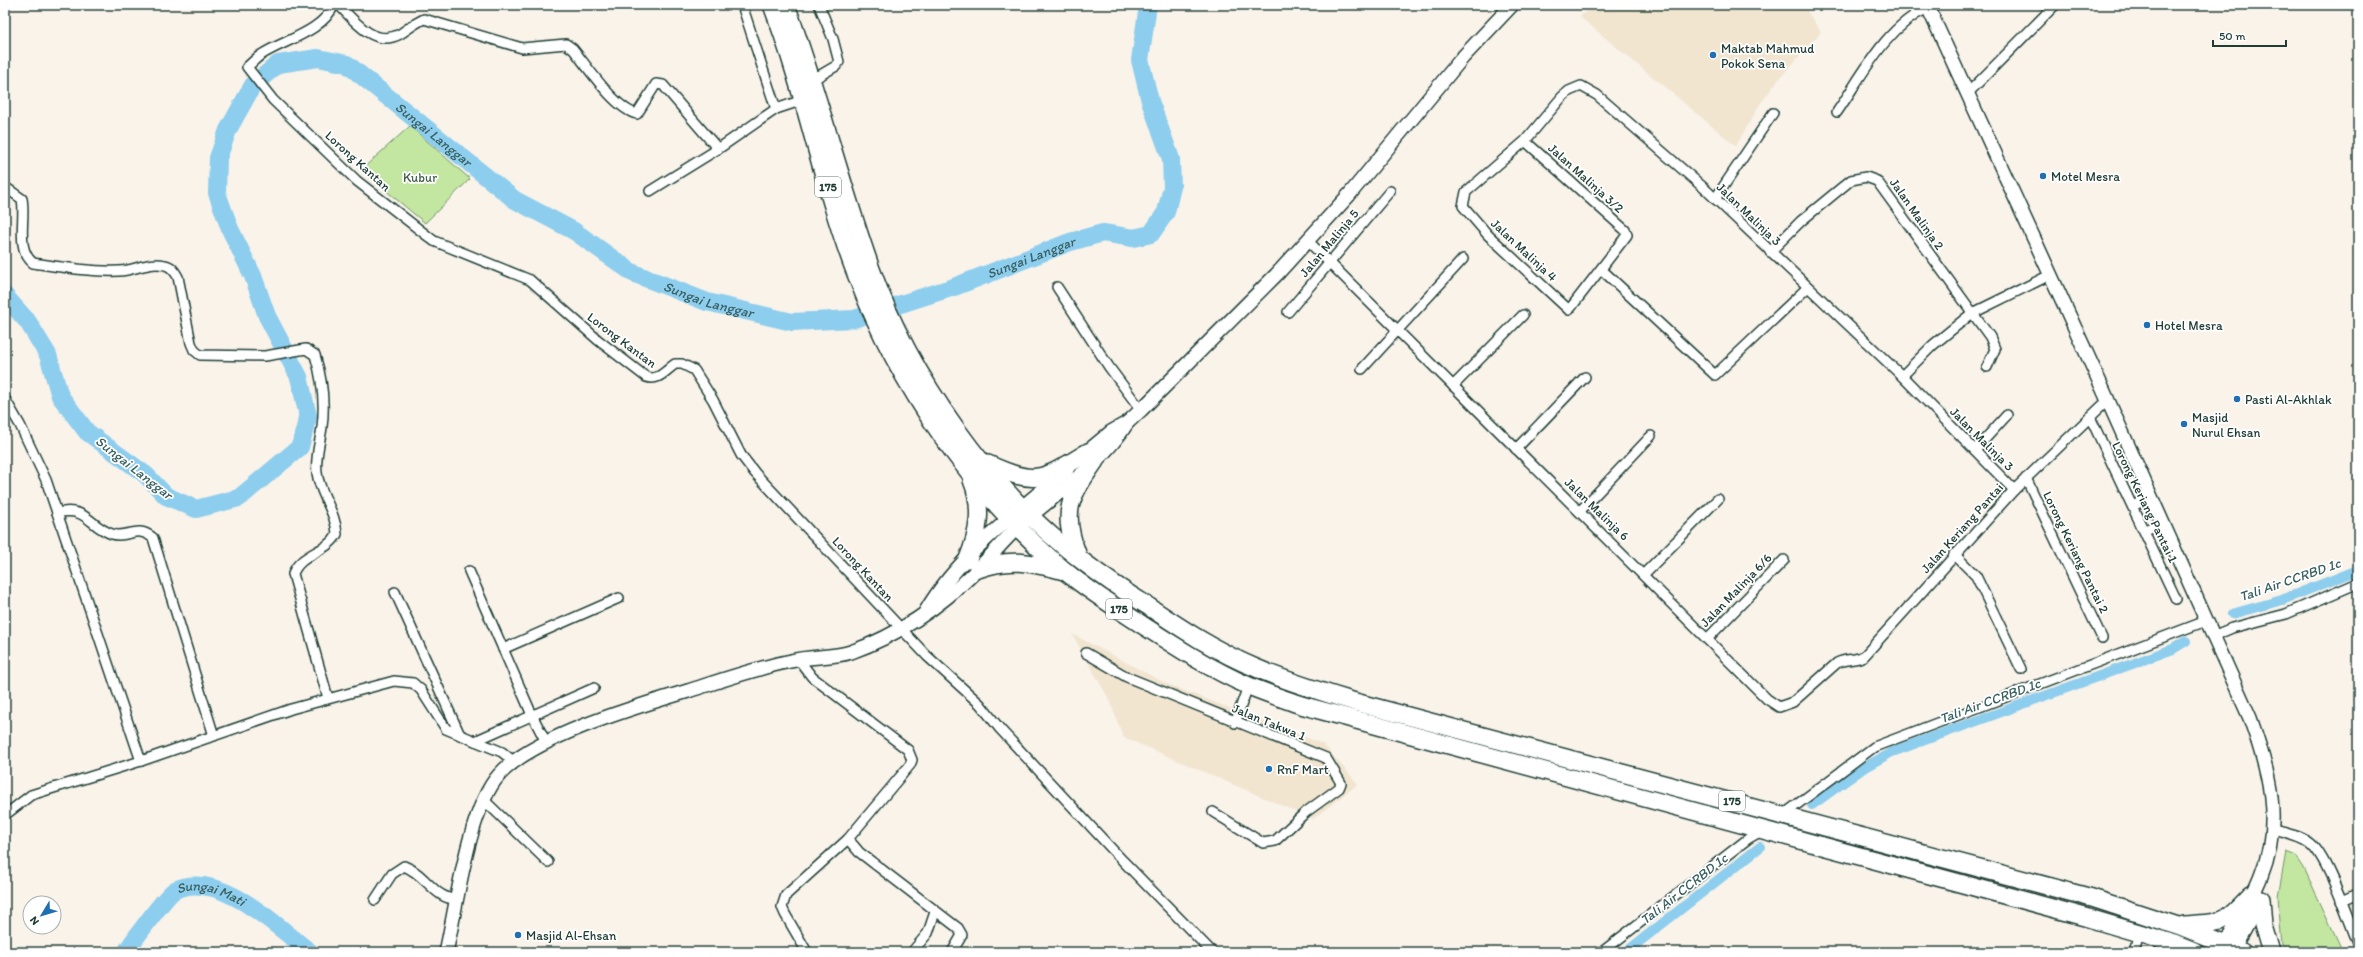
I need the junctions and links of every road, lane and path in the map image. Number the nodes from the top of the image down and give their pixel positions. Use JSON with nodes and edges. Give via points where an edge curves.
{"nodes":[{"id":1,"x":334,"y":5,"type":"edge"},
{"id":2,"x":339,"y":5,"type":"edge"},
{"id":3,"x":742,"y":5,"type":"edge"},
{"id":4,"x":772,"y":5,"type":"edge"},
{"id":5,"x":786,"y":5,"type":"edge"},
{"id":6,"x":819,"y":5,"type":"edge"},
{"id":7,"x":1512,"y":5,"type":"edge"},
{"id":8,"x":2055,"y":5,"type":"edge"},
{"id":9,"x":1927,"y":6,"type":"edge"},
{"id":10,"x":812,"y":80,"type":"junction"},
{"id":11,"x":1968,"y":93,"type":"junction"},
{"id":12,"x":803,"y":100,"type":"junction"},
{"id":13,"x":776,"y":109,"type":"junction"},
{"id":14,"x":1837,"y":112,"type":"dead end"},
{"id":15,"x":1773,"y":113,"type":"dead end"},
{"id":16,"x":1525,"y":141,"type":"junction"},
{"id":17,"x":718,"y":148,"type":"junction"},
{"id":18,"x":5,"y":187,"type":"edge"},
{"id":19,"x":650,"y":191,"type":"dead end"},
{"id":20,"x":1390,"y":191,"type":"dead end"},
{"id":21,"x":1714,"y":199,"type":"junction"},
{"id":22,"x":1463,"y":206,"type":"joint"},
{"id":23,"x":1307,"y":240,"type":"junction"},
{"id":24,"x":1770,"y":252,"type":"junction"},
{"id":25,"x":1463,"y":259,"type":"dead end"},
{"id":26,"x":1330,"y":262,"type":"junction"},
{"id":27,"x":1601,"y":269,"type":"junction"},
{"id":28,"x":2050,"y":274,"type":"junction"},
{"id":29,"x":1057,"y":287,"type":"dead end"},
{"id":30,"x":1808,"y":287,"type":"junction"},
{"id":31,"x":873,"y":295,"type":"junction"},
{"id":32,"x":1288,"y":312,"type":"dead end"},
{"id":33,"x":1972,"y":314,"type":"junction"},
{"id":34,"x":1523,"y":315,"type":"dead end"},
{"id":35,"x":1396,"y":330,"type":"junction"},
{"id":36,"x":1987,"y":367,"type":"dead end"},
{"id":37,"x":1362,"y":368,"type":"dead end"},
{"id":38,"x":1902,"y":376,"type":"junction"},
{"id":39,"x":1585,"y":377,"type":"dead end"},
{"id":40,"x":1453,"y":386,"type":"junction"},
{"id":41,"x":5,"y":399,"type":"edge"},
{"id":42,"x":2107,"y":401,"type":"junction"},
{"id":43,"x":1142,"y":410,"type":"junction"},
{"id":44,"x":2007,"y":415,"type":"dead end"},
{"id":45,"x":2090,"y":417,"type":"junction"},
{"id":46,"x":1651,"y":436,"type":"dead end"},
{"id":47,"x":1516,"y":449,"type":"junction"},
{"id":48,"x":1975,"y":450,"type":"junction"},
{"id":49,"x":1092,"y":456,"type":"junction"},
{"id":50,"x":975,"y":467,"type":"junction"},
{"id":51,"x":2026,"y":478,"type":"junction"},
{"id":52,"x":2014,"y":490,"type":"junction"},
{"id":53,"x":2150,"y":497,"type":"junction"},
{"id":54,"x":1718,"y":499,"type":"dead end"},
{"id":55,"x":2133,"y":506,"type":"junction"},
{"id":56,"x":1027,"y":511,"type":"junction"},
{"id":57,"x":1580,"y":511,"type":"junction"},
{"id":58,"x":57,"y":514,"type":"junction"},
{"id":59,"x":2162,"y":522,"type":"junction"},
{"id":60,"x":1014,"y":523,"type":"junction"},
{"id":61,"x":2145,"y":530,"type":"junction"},
{"id":62,"x":1954,"y":554,"type":"junction"},
{"id":63,"x":1079,"y":559,"type":"junction"},
{"id":64,"x":1784,"y":560,"type":"dead end"},
{"id":65,"x":973,"y":564,"type":"junction"},
{"id":66,"x":469,"y":571,"type":"dead end"},
{"id":67,"x":1065,"y":571,"type":"junction"},
{"id":68,"x":2184,"y":571,"type":"junction"},
{"id":69,"x":1644,"y":574,"type":"junction"},
{"id":70,"x":2168,"y":579,"type":"junction"},
{"id":71,"x":2358,"y":583,"type":"edge"},
{"id":72,"x":395,"y":592,"type":"dead end"},
{"id":73,"x":619,"y":598,"type":"dead end"},
{"id":74,"x":2176,"y":599,"type":"dead end"},
{"id":75,"x":2206,"y":621,"type":"junction"},
{"id":76,"x":900,"y":628,"type":"junction"},
{"id":77,"x":2213,"y":636,"type":"junction"},
{"id":78,"x":2102,"y":638,"type":"dead end"},
{"id":79,"x":1707,"y":639,"type":"junction"},
{"id":80,"x":503,"y":649,"type":"junction"},
{"id":81,"x":1086,"y":653,"type":"dead end"},
{"id":82,"x":799,"y":660,"type":"junction"},
{"id":83,"x":1857,"y":660,"type":"joint"},
{"id":84,"x":2021,"y":669,"type":"dead end"},
{"id":85,"x":1248,"y":686,"type":"junction"},
{"id":86,"x":594,"y":688,"type":"dead end"},
{"id":87,"x":328,"y":698,"type":"junction"},
{"id":88,"x":532,"y":715,"type":"junction"},
{"id":89,"x":1235,"y":722,"type":"junction"},
{"id":90,"x":460,"y":735,"type":"junction"},
{"id":91,"x":214,"y":736,"type":"junction"},
{"id":92,"x":475,"y":741,"type":"junction"},
{"id":93,"x":547,"y":744,"type":"junction"},
{"id":94,"x":141,"y":761,"type":"junction"},
{"id":95,"x":513,"y":762,"type":"junction"},
{"id":96,"x":483,"y":799,"type":"junction"},
{"id":97,"x":1213,"y":812,"type":"dead end"},
{"id":98,"x":5,"y":815,"type":"edge"},
{"id":99,"x":1783,"y":815,"type":"junction"},
{"id":100,"x":1765,"y":829,"type":"junction"},
{"id":101,"x":2273,"y":830,"type":"junction"},
{"id":102,"x":848,"y":839,"type":"junction"},
{"id":103,"x":548,"y":862,"type":"dead end"},
{"id":104,"x":2358,"y":894,"type":"edge"},
{"id":105,"x":2256,"y":897,"type":"junction"},
{"id":106,"x":457,"y":899,"type":"junction"},
{"id":107,"x":375,"y":900,"type":"dead end"},
{"id":108,"x":2341,"y":901,"type":"junction"},
{"id":109,"x":935,"y":912,"type":"junction"},
{"id":110,"x":2178,"y":926,"type":"junction"},
{"id":111,"x":2139,"y":934,"type":"junction"},
{"id":112,"x":2358,"y":943,"type":"edge"},
{"id":113,"x":2231,"y":949,"type":"edge"},
{"id":114,"x":446,"y":952,"type":"edge"},
{"id":115,"x":807,"y":952,"type":"edge"},
{"id":116,"x":912,"y":952,"type":"edge"},
{"id":117,"x":952,"y":952,"type":"edge"},
{"id":118,"x":1212,"y":952,"type":"edge"},
{"id":119,"x":1602,"y":952,"type":"edge"},
{"id":120,"x":2134,"y":952,"type":"edge"},
{"id":121,"x":2194,"y":952,"type":"edge"},
{"id":122,"x":2271,"y":952,"type":"edge"}],
"edges":[{"from":1,"to":76,"type":"street","name":"Lorong Kantan","via":[[327,16],[309,29],[262,55],[247,67],[273,100],[357,180],[434,241],[530,280],[646,378],[660,376],[675,364],[682,364],[694,370],[713,400],[741,455],[755,473]]},
{"from":2,"to":17,"type":"street","via":[[364,31],[380,37],[399,34],[424,19],[522,48],[566,44],[617,102],[631,113],[637,114],[652,87],[656,84],[663,85]]},
{"from":3,"to":13,"type":"street"},
{"from":4,"to":12,"type":"highway","number":"175"},
{"from":5,"to":10,"type":"highway","number":"175"},
{"from":6,"to":10,"type":"street","via":[[839,62]]},
{"from":7,"to":23,"type":"main road","via":[[1463,57],[1349,195]]},
{"from":8,"to":11,"type":"street"},
{"from":9,"to":11,"type":"main road"},
{"from":9,"to":14,"type":"street","via":[[1915,14],[1881,47]]},
{"from":10,"to":31,"type":"highway","number":"175","via":[[871,269]]},
{"from":11,"to":28,"type":"main road"},
{"from":12,"to":13,"type":"street"},
{"from":12,"to":31,"type":"highway","number":"175","via":[[843,238]]},
{"from":13,"to":17,"type":"street"},
{"from":15,"to":21,"type":"street"},
{"from":16,"to":21,"type":"street","name":"Jalan Malinja 3","via":[[1562,97],[1581,86],[1597,95]]},
{"from":16,"to":22,"type":"street","name":"Jalan Malinja 3","via":[[1466,192]]},
{"from":16,"to":27,"type":"street","name":"Jalan Malinja 3/2","via":[[1625,230],[1627,235]]},
{"from":17,"to":19,"type":"street"},
{"from":18,"to":87,"type":"street","via":[[22,198],[25,212],[22,247],[26,257],[33,263],[102,271],[122,271],[143,264],[168,266],[178,277],[187,330],[197,353],[205,356],[265,356],[306,349],[315,354],[324,403],[316,462],[317,474],[321,490],[337,523],[337,534],[329,544],[299,563],[293,574]]},
{"from":20,"to":26,"type":"street","name":"Jalan Malinja 5"},
{"from":21,"to":24,"type":"street","name":"Jalan Malinja 3"},
{"from":22,"to":27,"type":"street","name":"Jalan Malinja 4","via":[[1488,235],[1569,310]]},
{"from":23,"to":26,"type":"street","name":"Jalan Malinja 6"},
{"from":23,"to":43,"type":"main road","via":[[1223,330]]},
{"from":24,"to":30,"type":"street","name":"Jalan Malinja 3"},
{"from":24,"to":33,"type":"street","name":"Jalan Malinja 2","via":[[1841,187],[1851,180],[1866,177],[1877,181]]},
{"from":25,"to":35,"type":"street"},
{"from":26,"to":32,"type":"street","name":"Jalan Malinja 5"},
{"from":26,"to":35,"type":"street","name":"Jalan Malinja 6"},
{"from":27,"to":30,"type":"street","via":[[1715,375]]},
{"from":28,"to":33,"type":"street"},
{"from":28,"to":42,"type":"main road"},
{"from":29,"to":43,"type":"street","via":[[1109,367]]},
{"from":30,"to":38,"type":"street","name":"Jalan Malinja 3"},
{"from":31,"to":50,"type":"highway","number":"175","via":[[903,338]]},
{"from":31,"to":50,"type":"highway","number":"175","via":[[887,345],[929,417]]},
{"from":33,"to":36,"type":"street","name":"Jalan Malinja 2","via":[[1990,337],[1995,349]]},
{"from":33,"to":38,"type":"street","via":[[1933,345]]},
{"from":34,"to":40,"type":"street"},
{"from":35,"to":37,"type":"street"},
{"from":35,"to":40,"type":"street","name":"Jalan Malinja 6"},
{"from":38,"to":48,"type":"street","name":"Jalan Malinja 3"},
{"from":39,"to":47,"type":"street"},
{"from":40,"to":47,"type":"street","name":"Jalan Malinja 6"},
{"from":41,"to":58,"type":"street","via":[[46,480]]},
{"from":42,"to":45,"type":"street","name":"Jalan Keriang Pantai"},
{"from":42,"to":53,"type":"main road"},
{"from":43,"to":49,"type":"main road","via":[[1127,423],[1118,438]]},
{"from":44,"to":48,"type":"street"},
{"from":45,"to":51,"type":"street","name":"Jalan Keriang Pantai"},
{"from":45,"to":55,"type":"street","name":"Lorong Keriang Pantai 1"},
{"from":46,"to":57,"type":"street"},
{"from":47,"to":57,"type":"street","name":"Jalan Malinja 6"},
{"from":48,"to":52,"type":"street","name":"Jalan Malinja 3"},
{"from":49,"to":50,"type":"highway","via":[[1041,478],[1025,478]]},
{"from":49,"to":56,"type":"main road"},
{"from":49,"to":63,"type":"highway","via":[[1069,506],[1070,535]]},
{"from":50,"to":56,"type":"highway","number":"175"},
{"from":50,"to":60,"type":"highway","number":"175"},
{"from":50,"to":65,"type":"highway","via":[[979,519]]},
{"from":51,"to":52,"type":"street","name":"Jalan Keriang Pantai"},
{"from":51,"to":78,"type":"street","name":"Lorong Keriang Pantai 2"},
{"from":52,"to":62,"type":"street","name":"Jalan Keriang Pantai"},
{"from":53,"to":55,"type":"street"},
{"from":53,"to":59,"type":"main road"},
{"from":54,"to":69,"type":"street"},
{"from":55,"to":61,"type":"street","name":"Lorong Keriang Pantai 1"},
{"from":56,"to":60,"type":"main road"},
{"from":56,"to":63,"type":"highway","number":"175"},
{"from":57,"to":69,"type":"street","name":"Jalan Malinja 6"},
{"from":58,"to":91,"type":"street","via":[[70,510],[83,514],[114,535],[142,531],[153,538]]},
{"from":58,"to":94,"type":"street"},
{"from":59,"to":61,"type":"street"},
{"from":59,"to":68,"type":"main road"},
{"from":60,"to":65,"type":"main road"},
{"from":60,"to":67,"type":"highway","number":"175"},
{"from":61,"to":70,"type":"street","name":"Lorong Keriang Pantai 1"},
{"from":62,"to":83,"type":"street","name":"Jalan Keriang Pantai","via":[[1873,648]]},
{"from":62,"to":84,"type":"street","via":[[1976,576]]},
{"from":63,"to":99,"type":"highway","number":"175","via":[[1207,644],[1256,668],[1304,686],[1355,702]]},
{"from":64,"to":79,"type":"street","name":"Jalan Malinja 6/6"},
{"from":65,"to":67,"type":"highway","via":[[1019,561]]},
{"from":65,"to":76,"type":"main road","via":[[945,600]]},
{"from":66,"to":80,"type":"street"},
{"from":67,"to":85,"type":"highway","number":"175","via":[[1172,644]]},
{"from":68,"to":70,"type":"street"},
{"from":68,"to":75,"type":"main road"},
{"from":69,"to":79,"type":"street","name":"Jalan Malinja 6"},
{"from":70,"to":74,"type":"street","name":"Lorong Keriang Pantai 1"},
{"from":71,"to":77,"type":"street","via":[[2286,614],[2232,628]]},
{"from":72,"to":90,"type":"street"},
{"from":73,"to":80,"type":"street"},
{"from":75,"to":77,"type":"main road"},
{"from":75,"to":99,"type":"street","via":[[1874,746]]},
{"from":76,"to":82,"type":"main road","via":[[875,643],[847,653]]},
{"from":76,"to":118,"type":"street","via":[[980,704],[1000,729],[1123,861]]},
{"from":77,"to":101,"type":"main road","via":[[2250,718],[2265,760],[2272,798]]},
{"from":79,"to":83,"type":"street","name":"Jalan Malinja 6","via":[[1767,699],[1779,707],[1793,702],[1837,663],[1843,660]]},
{"from":80,"to":88,"type":"street"},
{"from":81,"to":89,"type":"street","name":"Jalan Takwa 1","via":[[1127,677]]},
{"from":82,"to":93,"type":"main road","via":[[749,671],[635,707]]},
{"from":82,"to":102,"type":"street","via":[[812,677],[902,745],[911,755],[910,765]]},
{"from":85,"to":89,"type":"street"},
{"from":85,"to":100,"type":"highway","number":"175","via":[[1351,720]]},
{"from":86,"to":88,"type":"street"},
{"from":87,"to":90,"type":"street","via":[[394,681],[413,683],[421,690],[446,729]]},
{"from":87,"to":91,"type":"street"},
{"from":88,"to":92,"type":"street"},
{"from":88,"to":93,"type":"street"},
{"from":89,"to":97,"type":"street","name":"Jalan Takwa 1","via":[[1326,758],[1341,782],[1339,788],[1306,812],[1275,841],[1263,843]]},
{"from":90,"to":92,"type":"street"},
{"from":91,"to":94,"type":"street"},
{"from":92,"to":95,"type":"street","via":[[502,752]]},
{"from":93,"to":95,"type":"main road"},
{"from":94,"to":98,"type":"street","via":[[31,795]]},
{"from":95,"to":96,"type":"main road","via":[[497,777]]},
{"from":96,"to":103,"type":"street"},
{"from":96,"to":106,"type":"main road","via":[[474,822]]},
{"from":99,"to":110,"type":"highway","number":"175","via":[[2092,898]]},
{"from":100,"to":111,"type":"highway","number":"175"},
{"from":100,"to":119,"type":"street","via":[[1749,838]]},
{"from":101,"to":105,"type":"main road"},
{"from":101,"to":108,"type":"street","via":[[2297,836],[2312,844],[2324,863]]},
{"from":102,"to":109,"type":"street","via":[[858,852]]},
{"from":102,"to":115,"type":"street","via":[[791,889],[783,902],[784,914]]},
{"from":104,"to":108,"type":"street"},
{"from":105,"to":110,"type":"highway","via":[[2228,919],[2215,924]]},
{"from":105,"to":113,"type":"main road"},
{"from":105,"to":122,"type":"highway"},
{"from":106,"to":107,"type":"street","via":[[441,896],[418,873],[404,866],[392,874]]},
{"from":106,"to":114,"type":"main road"},
{"from":108,"to":112,"type":"street"},
{"from":109,"to":116,"type":"street","via":[[928,933]]},
{"from":109,"to":117,"type":"street","via":[[961,931],[961,939]]},
{"from":110,"to":113,"type":"highway","number":"175"},
{"from":111,"to":120,"type":"street"},
{"from":111,"to":121,"type":"highway","number":"175"}]}
